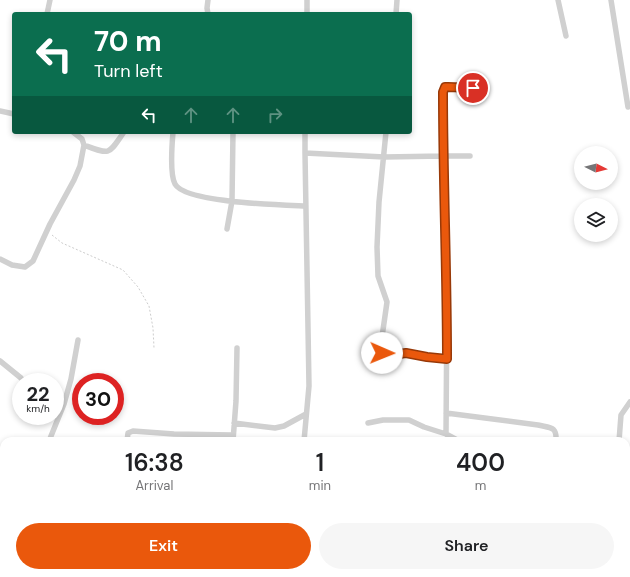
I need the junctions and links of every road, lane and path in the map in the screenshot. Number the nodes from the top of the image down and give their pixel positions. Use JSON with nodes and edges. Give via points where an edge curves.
{"nodes":[{"id":1,"x":50,"y":0,"type":"edge"},
{"id":2,"x":208,"y":0,"type":"edge"},
{"id":3,"x":307,"y":0,"type":"edge"},
{"id":4,"x":397,"y":0,"type":"edge"},
{"id":5,"x":558,"y":0,"type":"edge"},
{"id":6,"x":611,"y":0,"type":"edge"},
{"id":7,"x":47,"y":12,"type":"edge"},
{"id":8,"x":208,"y":12,"type":"edge"},
{"id":9,"x":307,"y":12,"type":"edge"},
{"id":10,"x":396,"y":12,"type":"edge"},
{"id":11,"x":566,"y":36,"type":"dead end"},
{"id":12,"x":473,"y":88,"type":"dead end"},
{"id":13,"x":628,"y":107,"type":"dead end"},
{"id":14,"x":0,"y":111,"type":"edge"},
{"id":15,"x":12,"y":114,"type":"edge"},
{"id":16,"x":76,"y":134,"type":"edge"},
{"id":17,"x":123,"y":134,"type":"edge"},
{"id":18,"x":173,"y":134,"type":"edge"},
{"id":19,"x":233,"y":134,"type":"edge"},
{"id":20,"x":305,"y":134,"type":"edge"},
{"id":21,"x":386,"y":134,"type":"edge"},
{"id":22,"x":84,"y":145,"type":"junction"},
{"id":23,"x":305,"y":153,"type":"junction"},
{"id":24,"x":443,"y":156,"type":"junction"},
{"id":25,"x":470,"y":156,"type":"dead end"},
{"id":26,"x":384,"y":157,"type":"junction"},
{"id":27,"x":232,"y":201,"type":"junction"},
{"id":28,"x":306,"y":206,"type":"junction"},
{"id":29,"x":50,"y":224,"type":"junction"},
{"id":30,"x":227,"y":229,"type":"dead end"},
{"id":31,"x":0,"y":259,"type":"edge"},
{"id":32,"x":78,"y":340,"type":"dead end"},
{"id":33,"x":154,"y":348,"type":"dead end"},
{"id":34,"x":237,"y":348,"type":"dead end"},
{"id":35,"x":447,"y":359,"type":"junction"},
{"id":36,"x":0,"y":361,"type":"edge"},
{"id":37,"x":15,"y":373,"type":"edge"},
{"id":38,"x":630,"y":402,"type":"edge"},
{"id":39,"x":64,"y":403,"type":"edge"},
{"id":40,"x":446,"y":412,"type":"junction"},
{"id":41,"x":306,"y":414,"type":"junction"},
{"id":42,"x":368,"y":422,"type":"dead end"},
{"id":43,"x":234,"y":423,"type":"junction"},
{"id":44,"x":56,"y":425,"type":"edge"},
{"id":45,"x":446,"y":434,"type":"junction"},
{"id":46,"x":51,"y":437,"type":"edge"},
{"id":47,"x":128,"y":437,"type":"edge"},
{"id":48,"x":218,"y":437,"type":"edge"},
{"id":49,"x":233,"y":437,"type":"edge"},
{"id":50,"x":304,"y":437,"type":"edge"},
{"id":51,"x":452,"y":437,"type":"edge"},
{"id":52,"x":556,"y":437,"type":"edge"},
{"id":53,"x":619,"y":437,"type":"edge"}],
"edges":[{"from":1,"to":7,"type":"street"},
{"from":2,"to":8,"type":"street"},
{"from":3,"to":9,"type":"street"},
{"from":4,"to":10,"type":"street"},
{"from":5,"to":11,"type":"street"},
{"from":6,"to":13,"type":"street"},
{"from":12,"to":24,"type":"street","via":[[444,89]]},
{"from":14,"to":15,"type":"street"},
{"from":16,"to":22,"type":"street","via":[[82,139]]},
{"from":17,"to":22,"type":"street","via":[[109,151],[103,152]]},
{"from":18,"to":27,"type":"street","via":[[173,179],[178,189]]},
{"from":19,"to":27,"type":"street"},
{"from":20,"to":23,"type":"street"},
{"from":21,"to":26,"type":"street"},
{"from":22,"to":29,"type":"street","via":[[74,180]]},
{"from":23,"to":26,"type":"street"},
{"from":23,"to":28,"type":"street"},
{"from":24,"to":25,"type":"street"},
{"from":24,"to":26,"type":"street"},
{"from":24,"to":35,"type":"street"},
{"from":26,"to":35,"type":"street","via":[[377,247],[378,276],[387,302],[382,353],[384,356],[406,353]]},
{"from":27,"to":28,"type":"street"},
{"from":27,"to":30,"type":"street"},
{"from":28,"to":41,"type":"street","via":[[309,386]]},
{"from":29,"to":31,"type":"street","via":[[33,261],[25,267],[12,265]]},
{"from":29,"to":33,"type":"path","via":[[52,234],[62,243],[122,270],[138,287],[149,306]]},
{"from":32,"to":39,"type":"street"},
{"from":34,"to":43,"type":"street"},
{"from":35,"to":40,"type":"street"},
{"from":36,"to":37,"type":"street"},
{"from":38,"to":53,"type":"street","via":[[621,415]]},
{"from":40,"to":45,"type":"street"},
{"from":40,"to":52,"type":"street","via":[[538,425],[555,429]]},
{"from":41,"to":43,"type":"street","via":[[275,428]]},
{"from":41,"to":50,"type":"street"},
{"from":42,"to":45,"type":"street","via":[[409,420]]},
{"from":43,"to":49,"type":"street"},
{"from":44,"to":46,"type":"street"},
{"from":45,"to":51,"type":"street"},
{"from":47,"to":48,"type":"street","via":[[132,431]]}]}
